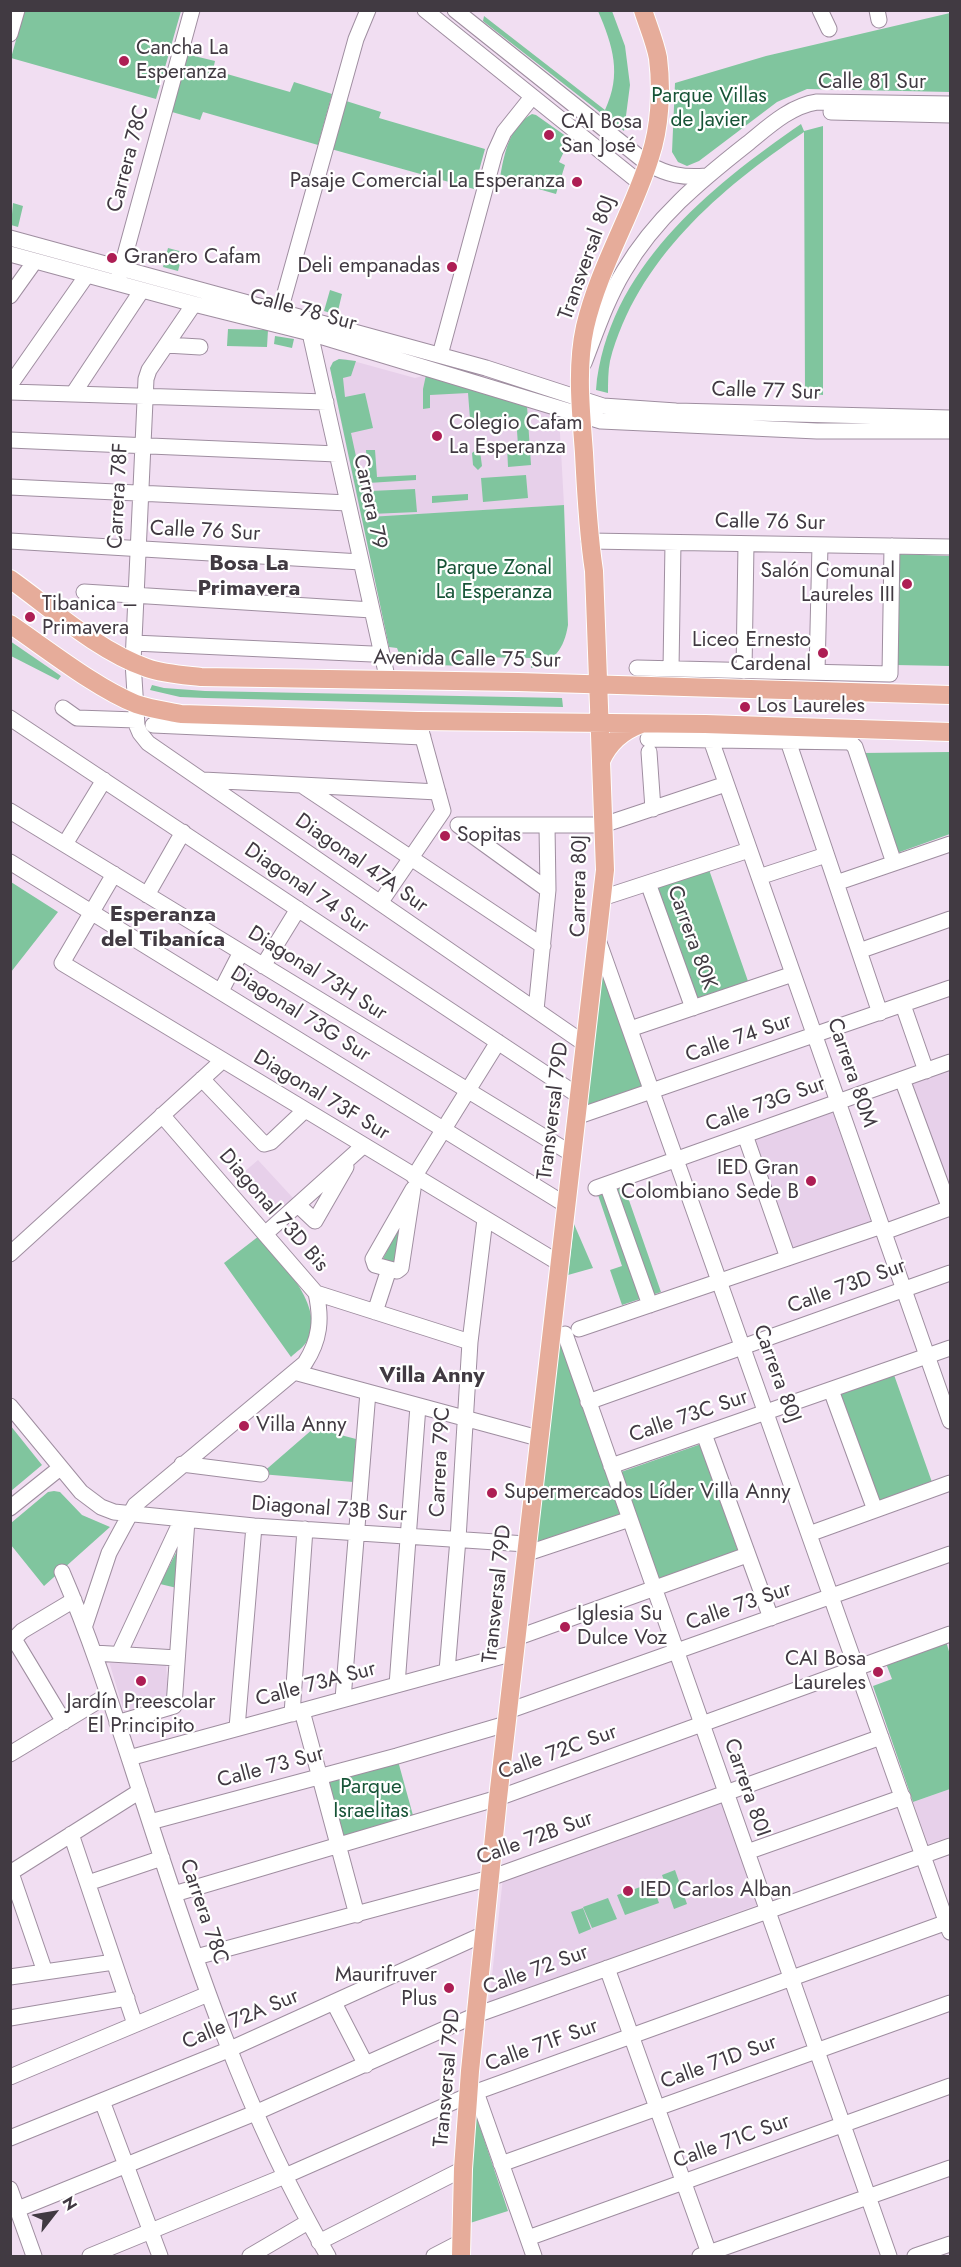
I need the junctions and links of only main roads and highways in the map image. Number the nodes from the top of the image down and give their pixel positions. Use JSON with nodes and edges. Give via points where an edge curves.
{"nodes":[{"id":1,"x":643,"y":10,"type":"edge"},
{"id":2,"x":580,"y":371,"type":"joint"},
{"id":3,"x":589,"y":541,"type":"junction"},
{"id":4,"x":10,"y":579,"type":"edge"},
{"id":5,"x":10,"y":624,"type":"edge"},
{"id":6,"x":597,"y":650,"type":"junction"},
{"id":7,"x":595,"y":685,"type":"junction"},
{"id":8,"x":629,"y":686,"type":"junction"},
{"id":9,"x":951,"y":694,"type":"edge"},
{"id":10,"x":596,"y":722,"type":"junction"},
{"id":11,"x":951,"y":732,"type":"edge"},
{"id":12,"x":646,"y":738,"type":"junction"},
{"id":13,"x":601,"y":761,"type":"junction"},
{"id":14,"x":603,"y":825,"type":"junction"},
{"id":15,"x":597,"y":938,"type":"joint"},
{"id":16,"x":461,"y":2249,"type":"edge"}],
"edges":[{"from":1,"to":2,"type":"main road","name":"Transversal 80J","via":[[656,50],[656,128],[648,164],[588,317]]},
{"from":2,"to":3,"type":"main road","name":"Carrera 80J"},
{"from":3,"to":6,"type":"main road","name":"Carrera 80J"},
{"from":3,"to":7,"type":"main road","name":"Carrera 80J","via":[[586,572]]},
{"from":4,"to":7,"type":"main road","name":"Avenida Calle 75 Sur","via":[[133,662],[165,673],[201,678]]},
{"from":5,"to":10,"type":"main road","via":[[136,711],[420,729]]},
{"from":6,"to":7,"type":"main road","name":"Carrera 80J"},
{"from":6,"to":8,"type":"main road","via":[[615,676]]},
{"from":7,"to":8,"type":"main road","name":"Avenida Calle 75 Sur"},
{"from":7,"to":10,"type":"main road","name":"Carrera 80J"},
{"from":8,"to":9,"type":"main road","name":"Avenida Calle 75 Sur"},
{"from":10,"to":12,"type":"main road"},
{"from":10,"to":13,"type":"main road","name":"Carrera 80J"},
{"from":10,"to":14,"type":"main road","name":"Carrera 80J","via":[[595,798]]},
{"from":11,"to":12,"type":"main road"},
{"from":12,"to":13,"type":"main road","via":[[620,735]]},
{"from":13,"to":14,"type":"main road","name":"Carrera 80J"},
{"from":14,"to":15,"type":"main road","name":"Carrera 80J","via":[[606,857]]},
{"from":15,"to":16,"type":"main road","name":"Transversal 79D","via":[[498,1798],[463,2169]]}]}
